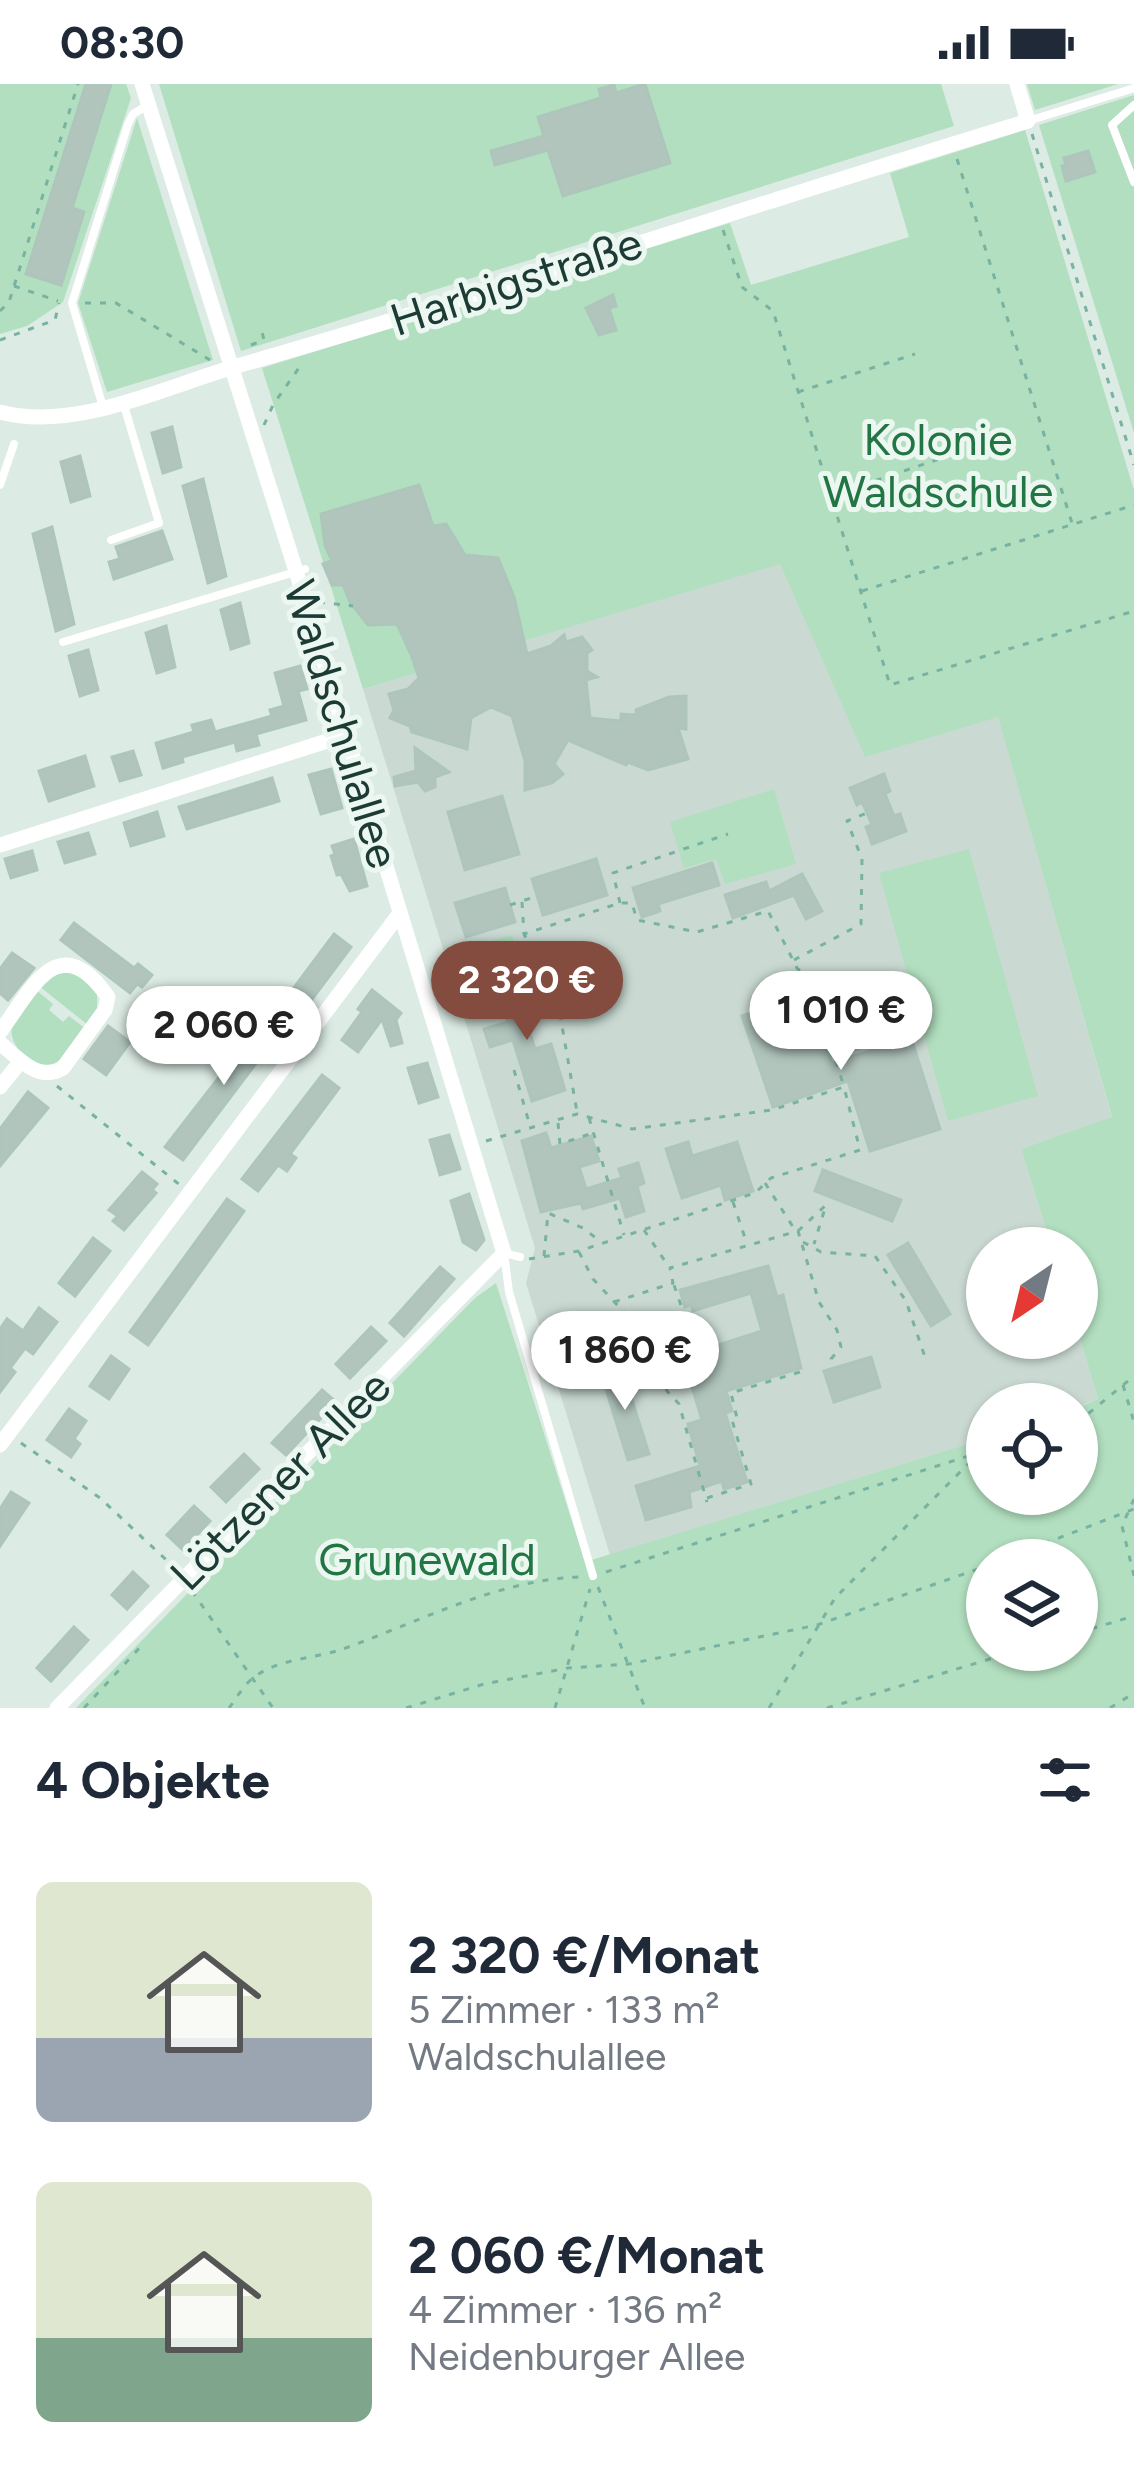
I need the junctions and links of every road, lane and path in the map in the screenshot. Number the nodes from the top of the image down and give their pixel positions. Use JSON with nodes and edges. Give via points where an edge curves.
{"nodes":[{"id":1,"x":78,"y":84,"type":"edge"},
{"id":2,"x":142,"y":84,"type":"edge"},
{"id":3,"x":1017,"y":84,"type":"edge"},
{"id":4,"x":1133,"y":95,"type":"edge"},
{"id":5,"x":148,"y":105,"type":"junction"},
{"id":6,"x":1028,"y":121,"type":"junction"},
{"id":7,"x":952,"y":144,"type":"junction"},
{"id":8,"x":1134,"y":182,"type":"edge"},
{"id":9,"x":718,"y":217,"type":"junction"},
{"id":10,"x":28,"y":275,"type":"dead end"},
{"id":11,"x":14,"y":285,"type":"junction"},
{"id":12,"x":59,"y":301,"type":"junction"},
{"id":13,"x":72,"y":303,"type":"junction"},
{"id":14,"x":0,"y":311,"type":"edge"},
{"id":15,"x":262,"y":332,"type":"dead end"},
{"id":16,"x":0,"y":340,"type":"edge"},
{"id":17,"x":316,"y":344,"type":"junction"},
{"id":18,"x":242,"y":349,"type":"dead end"},
{"id":19,"x":915,"y":354,"type":"dead end"},
{"id":20,"x":222,"y":366,"type":"junction"},
{"id":21,"x":798,"y":392,"type":"junction"},
{"id":22,"x":122,"y":401,"type":"junction"},
{"id":23,"x":103,"y":407,"type":"junction"},
{"id":24,"x":0,"y":412,"type":"edge"},
{"id":25,"x":14,"y":443,"type":"dead end"},
{"id":26,"x":256,"y":443,"type":"junction"},
{"id":27,"x":945,"y":457,"type":"dead end"},
{"id":28,"x":1134,"y":465,"type":"edge"},
{"id":29,"x":0,"y":485,"type":"edge"},
{"id":30,"x":830,"y":496,"type":"junction"},
{"id":31,"x":1134,"y":505,"type":"edge"},
{"id":32,"x":1072,"y":523,"type":"junction"},
{"id":33,"x":111,"y":540,"type":"dead end"},
{"id":34,"x":301,"y":570,"type":"junction"},
{"id":35,"x":860,"y":592,"type":"junction"},
{"id":36,"x":305,"y":600,"type":"junction"},
{"id":37,"x":353,"y":606,"type":"dead end"},
{"id":38,"x":1134,"y":611,"type":"edge"},
{"id":39,"x":63,"y":642,"type":"dead end"},
{"id":40,"x":346,"y":735,"type":"junction"},
{"id":41,"x":867,"y":813,"type":"dead end"},
{"id":42,"x":728,"y":834,"type":"dead end"},
{"id":43,"x":0,"y":845,"type":"edge"},
{"id":44,"x":537,"y":896,"type":"dead end"},
{"id":45,"x":522,"y":902,"type":"junction"},
{"id":46,"x":620,"y":903,"type":"junction"},
{"id":47,"x":510,"y":905,"type":"dead end"},
{"id":48,"x":400,"y":913,"type":"junction"},
{"id":49,"x":524,"y":934,"type":"junction"},
{"id":50,"x":793,"y":961,"type":"junction"},
{"id":51,"x":0,"y":1032,"type":"edge"},
{"id":52,"x":0,"y":1043,"type":"edge"},
{"id":53,"x":21,"y":1061,"type":"junction"},
{"id":54,"x":514,"y":1070,"type":"dead end"},
{"id":55,"x":53,"y":1074,"type":"junction"},
{"id":56,"x":0,"y":1088,"type":"edge"},
{"id":57,"x":844,"y":1088,"type":"junction"},
{"id":58,"x":578,"y":1114,"type":"junction"},
{"id":59,"x":588,"y":1117,"type":"junction"},
{"id":60,"x":558,"y":1123,"type":"dead end"},
{"id":61,"x":531,"y":1128,"type":"junction"},
{"id":62,"x":593,"y":1133,"type":"junction"},
{"id":63,"x":478,"y":1144,"type":"junction"},
{"id":64,"x":765,"y":1183,"type":"junction"},
{"id":65,"x":190,"y":1194,"type":"junction"},
{"id":66,"x":733,"y":1200,"type":"junction"},
{"id":67,"x":644,"y":1229,"type":"junction"},
{"id":68,"x":797,"y":1231,"type":"junction"},
{"id":69,"x":625,"y":1236,"type":"junction"},
{"id":70,"x":801,"y":1241,"type":"junction"},
{"id":71,"x":602,"y":1243,"type":"junction"},
{"id":72,"x":813,"y":1245,"type":"junction"},
{"id":73,"x":747,"y":1246,"type":"junction"},
{"id":74,"x":579,"y":1251,"type":"junction"},
{"id":75,"x":512,"y":1255,"type":"junction"},
{"id":76,"x":544,"y":1258,"type":"junction"},
{"id":77,"x":670,"y":1268,"type":"junction"},
{"id":78,"x":673,"y":1283,"type":"junction"},
{"id":79,"x":614,"y":1301,"type":"junction"},
{"id":80,"x":655,"y":1356,"type":"junction"},
{"id":81,"x":927,"y":1363,"type":"dead end"},
{"id":82,"x":833,"y":1365,"type":"dead end"},
{"id":83,"x":620,"y":1367,"type":"dead end"},
{"id":84,"x":800,"y":1372,"type":"dead end"},
{"id":85,"x":1134,"y":1376,"type":"edge"},
{"id":86,"x":1123,"y":1385,"type":"junction"},
{"id":87,"x":1098,"y":1406,"type":"edge"},
{"id":88,"x":1134,"y":1422,"type":"edge"},
{"id":89,"x":4,"y":1439,"type":"edge"},
{"id":90,"x":966,"y":1456,"type":"edge"},
{"id":91,"x":966,"y":1466,"type":"edge"},
{"id":92,"x":1134,"y":1499,"type":"edge"},
{"id":93,"x":1132,"y":1510,"type":"edge"},
{"id":94,"x":1057,"y":1539,"type":"edge"},
{"id":95,"x":966,"y":1573,"type":"edge"},
{"id":96,"x":593,"y":1576,"type":"junction"},
{"id":97,"x":1134,"y":1576,"type":"edge"},
{"id":98,"x":184,"y":1577,"type":"junction"},
{"id":99,"x":1134,"y":1616,"type":"edge"},
{"id":100,"x":817,"y":1624,"type":"junction"},
{"id":101,"x":1098,"y":1627,"type":"edge"},
{"id":102,"x":629,"y":1664,"type":"junction"},
{"id":103,"x":966,"y":1666,"type":"edge"},
{"id":104,"x":568,"y":1668,"type":"junction"},
{"id":105,"x":252,"y":1678,"type":"junction"},
{"id":106,"x":1134,"y":1693,"type":"edge"},
{"id":107,"x":57,"y":1708,"type":"edge"},
{"id":108,"x":229,"y":1708,"type":"edge"},
{"id":109,"x":273,"y":1708,"type":"edge"},
{"id":110,"x":406,"y":1708,"type":"edge"},
{"id":111,"x":555,"y":1708,"type":"edge"},
{"id":112,"x":645,"y":1708,"type":"edge"},
{"id":113,"x":769,"y":1708,"type":"edge"},
{"id":114,"x":827,"y":1708,"type":"edge"},
{"id":115,"x":1110,"y":1708,"type":"edge"}],
"edges":[{"from":1,"to":11,"type":"path"},
{"from":2,"to":5,"type":"street","name":"Waldschulallee"},
{"from":3,"to":6,"type":"street"},
{"from":4,"to":6,"type":"lane"},
{"from":4,"to":8,"type":"lane","via":[[1112,125]]},
{"from":5,"to":13,"type":"lane","via":[[130,118]]},
{"from":5,"to":20,"type":"street","name":"Waldschulallee"},
{"from":6,"to":7,"type":"street","name":"Harbigstraße"},
{"from":6,"to":28,"type":"path"},
{"from":7,"to":9,"type":"street","name":"Harbigstraße"},
{"from":7,"to":32,"type":"path"},
{"from":9,"to":17,"type":"street","name":"Harbigstraße"},
{"from":9,"to":21,"type":"path","via":[[742,287],[773,310]]},
{"from":10,"to":11,"type":"path"},
{"from":11,"to":12,"type":"path"},
{"from":11,"to":14,"type":"path"},
{"from":12,"to":13,"type":"path"},
{"from":12,"to":16,"type":"path","via":[[55,320]]},
{"from":13,"to":20,"type":"path","via":[[116,303]]},
{"from":13,"to":23,"type":"lane"},
{"from":15,"to":18,"type":"path","via":[[264,340]]},
{"from":17,"to":20,"type":"street","name":"Harbigstraße"},
{"from":17,"to":26,"type":"path"},
{"from":19,"to":21,"type":"path"},
{"from":20,"to":22,"type":"street","name":"Harbigstraße"},
{"from":20,"to":26,"type":"street","name":"Waldschulallee"},
{"from":21,"to":30,"type":"path"},
{"from":22,"to":23,"type":"street","name":"Harbigstraße"},
{"from":22,"to":33,"type":"lane","via":[[159,524]]},
{"from":23,"to":24,"type":"street","name":"Harbigstraße","via":[[47,420]]},
{"from":25,"to":29,"type":"lane"},
{"from":26,"to":34,"type":"street","name":"Waldschulallee"},
{"from":27,"to":30,"type":"path"},
{"from":30,"to":35,"type":"path"},
{"from":31,"to":32,"type":"path"},
{"from":32,"to":35,"type":"path"},
{"from":34,"to":36,"type":"street","name":"Waldschulallee"},
{"from":34,"to":39,"type":"lane"},
{"from":35,"to":38,"type":"path","via":[[890,685]]},
{"from":36,"to":37,"type":"path"},
{"from":36,"to":40,"type":"street","name":"Waldschulallee"},
{"from":40,"to":43,"type":"street"},
{"from":40,"to":48,"type":"street","name":"Waldschulallee"},
{"from":41,"to":50,"type":"path","via":[[847,821],[862,859],[860,924]]},
{"from":42,"to":46,"type":"path","via":[[613,873]]},
{"from":44,"to":45,"type":"path"},
{"from":45,"to":47,"type":"path"},
{"from":45,"to":49,"type":"path"},
{"from":46,"to":49,"type":"path"},
{"from":46,"to":50,"type":"path","via":[[632,903],[637,920],[697,932],[768,910]]},
{"from":48,"to":63,"type":"street","name":"Waldschulallee"},
{"from":48,"to":65,"type":"street"},
{"from":49,"to":58,"type":"path","via":[[558,1003]]},
{"from":50,"to":57,"type":"path","via":[[811,982]]},
{"from":51,"to":55,"type":"street","via":[[60,962],[98,983],[108,997],[105,1010]]},
{"from":52,"to":53,"type":"street"},
{"from":53,"to":55,"type":"street"},
{"from":53,"to":56,"type":"street"},
{"from":54,"to":61,"type":"path"},
{"from":55,"to":65,"type":"path","via":[[57,1087]]},
{"from":57,"to":59,"type":"path","via":[[772,1110],[632,1129]]},
{"from":57,"to":64,"type":"path","via":[[860,1150]]},
{"from":58,"to":59,"type":"path"},
{"from":58,"to":61,"type":"path"},
{"from":59,"to":62,"type":"path"},
{"from":60,"to":62,"type":"path","via":[[560,1144]]},
{"from":61,"to":63,"type":"path"},
{"from":62,"to":69,"type":"path"},
{"from":63,"to":75,"type":"street","name":"Waldschulallee"},
{"from":64,"to":66,"type":"path"},
{"from":64,"to":68,"type":"path"},
{"from":65,"to":89,"type":"street"},
{"from":66,"to":67,"type":"path"},
{"from":66,"to":73,"type":"path"},
{"from":67,"to":69,"type":"path"},
{"from":67,"to":77,"type":"path"},
{"from":68,"to":70,"type":"path"},
{"from":68,"to":72,"type":"path","via":[[826,1205]]},
{"from":68,"to":73,"type":"path"},
{"from":69,"to":71,"type":"path"},
{"from":70,"to":72,"type":"path"},
{"from":70,"to":82,"type":"path","via":[[819,1302],[837,1330]]},
{"from":71,"to":74,"type":"path"},
{"from":71,"to":76,"type":"path","via":[[548,1213]]},
{"from":72,"to":81,"type":"path","via":[[875,1256],[906,1301]]},
{"from":73,"to":77,"type":"path"},
{"from":74,"to":76,"type":"path"},
{"from":74,"to":79,"type":"path"},
{"from":75,"to":76,"type":"path"},
{"from":75,"to":96,"type":"lane","name":"Waldschulallee","via":[[509,1292]]},
{"from":75,"to":98,"type":"street","name":"Lötzener Allee"},
{"from":77,"to":78,"type":"path"},
{"from":78,"to":79,"type":"path"},
{"from":78,"to":80,"type":"path","via":[[688,1329],[672,1334],[662,1343],[666,1354]]},
{"from":79,"to":80,"type":"path"},
{"from":80,"to":83,"type":"path"},
{"from":80,"to":84,"type":"path","via":[[679,1404],[706,1501],[751,1484],[731,1393]]},
{"from":85,"to":86,"type":"path"},
{"from":86,"to":87,"type":"path"},
{"from":86,"to":88,"type":"path"},
{"from":89,"to":98,"type":"path","via":[[100,1498]]},
{"from":90,"to":96,"type":"path"},
{"from":91,"to":100,"type":"path"},
{"from":92,"to":93,"type":"path"},
{"from":93,"to":94,"type":"path"},
{"from":93,"to":97,"type":"path","via":[[1122,1526]]},
{"from":95,"to":100,"type":"path"},
{"from":96,"to":102,"type":"path"},
{"from":96,"to":104,"type":"path"},
{"from":96,"to":105,"type":"path","via":[[550,1578],[482,1597]]},
{"from":98,"to":105,"type":"path"},
{"from":98,"to":107,"type":"street","name":"Lötzener Allee"},
{"from":99,"to":101,"type":"path"},
{"from":100,"to":102,"type":"path"},
{"from":100,"to":113,"type":"path"},
{"from":102,"to":104,"type":"path"},
{"from":102,"to":112,"type":"path"},
{"from":103,"to":114,"type":"path"},
{"from":104,"to":110,"type":"path"},
{"from":104,"to":111,"type":"path"},
{"from":105,"to":108,"type":"path"},
{"from":105,"to":109,"type":"path"},
{"from":106,"to":115,"type":"path"}]}
